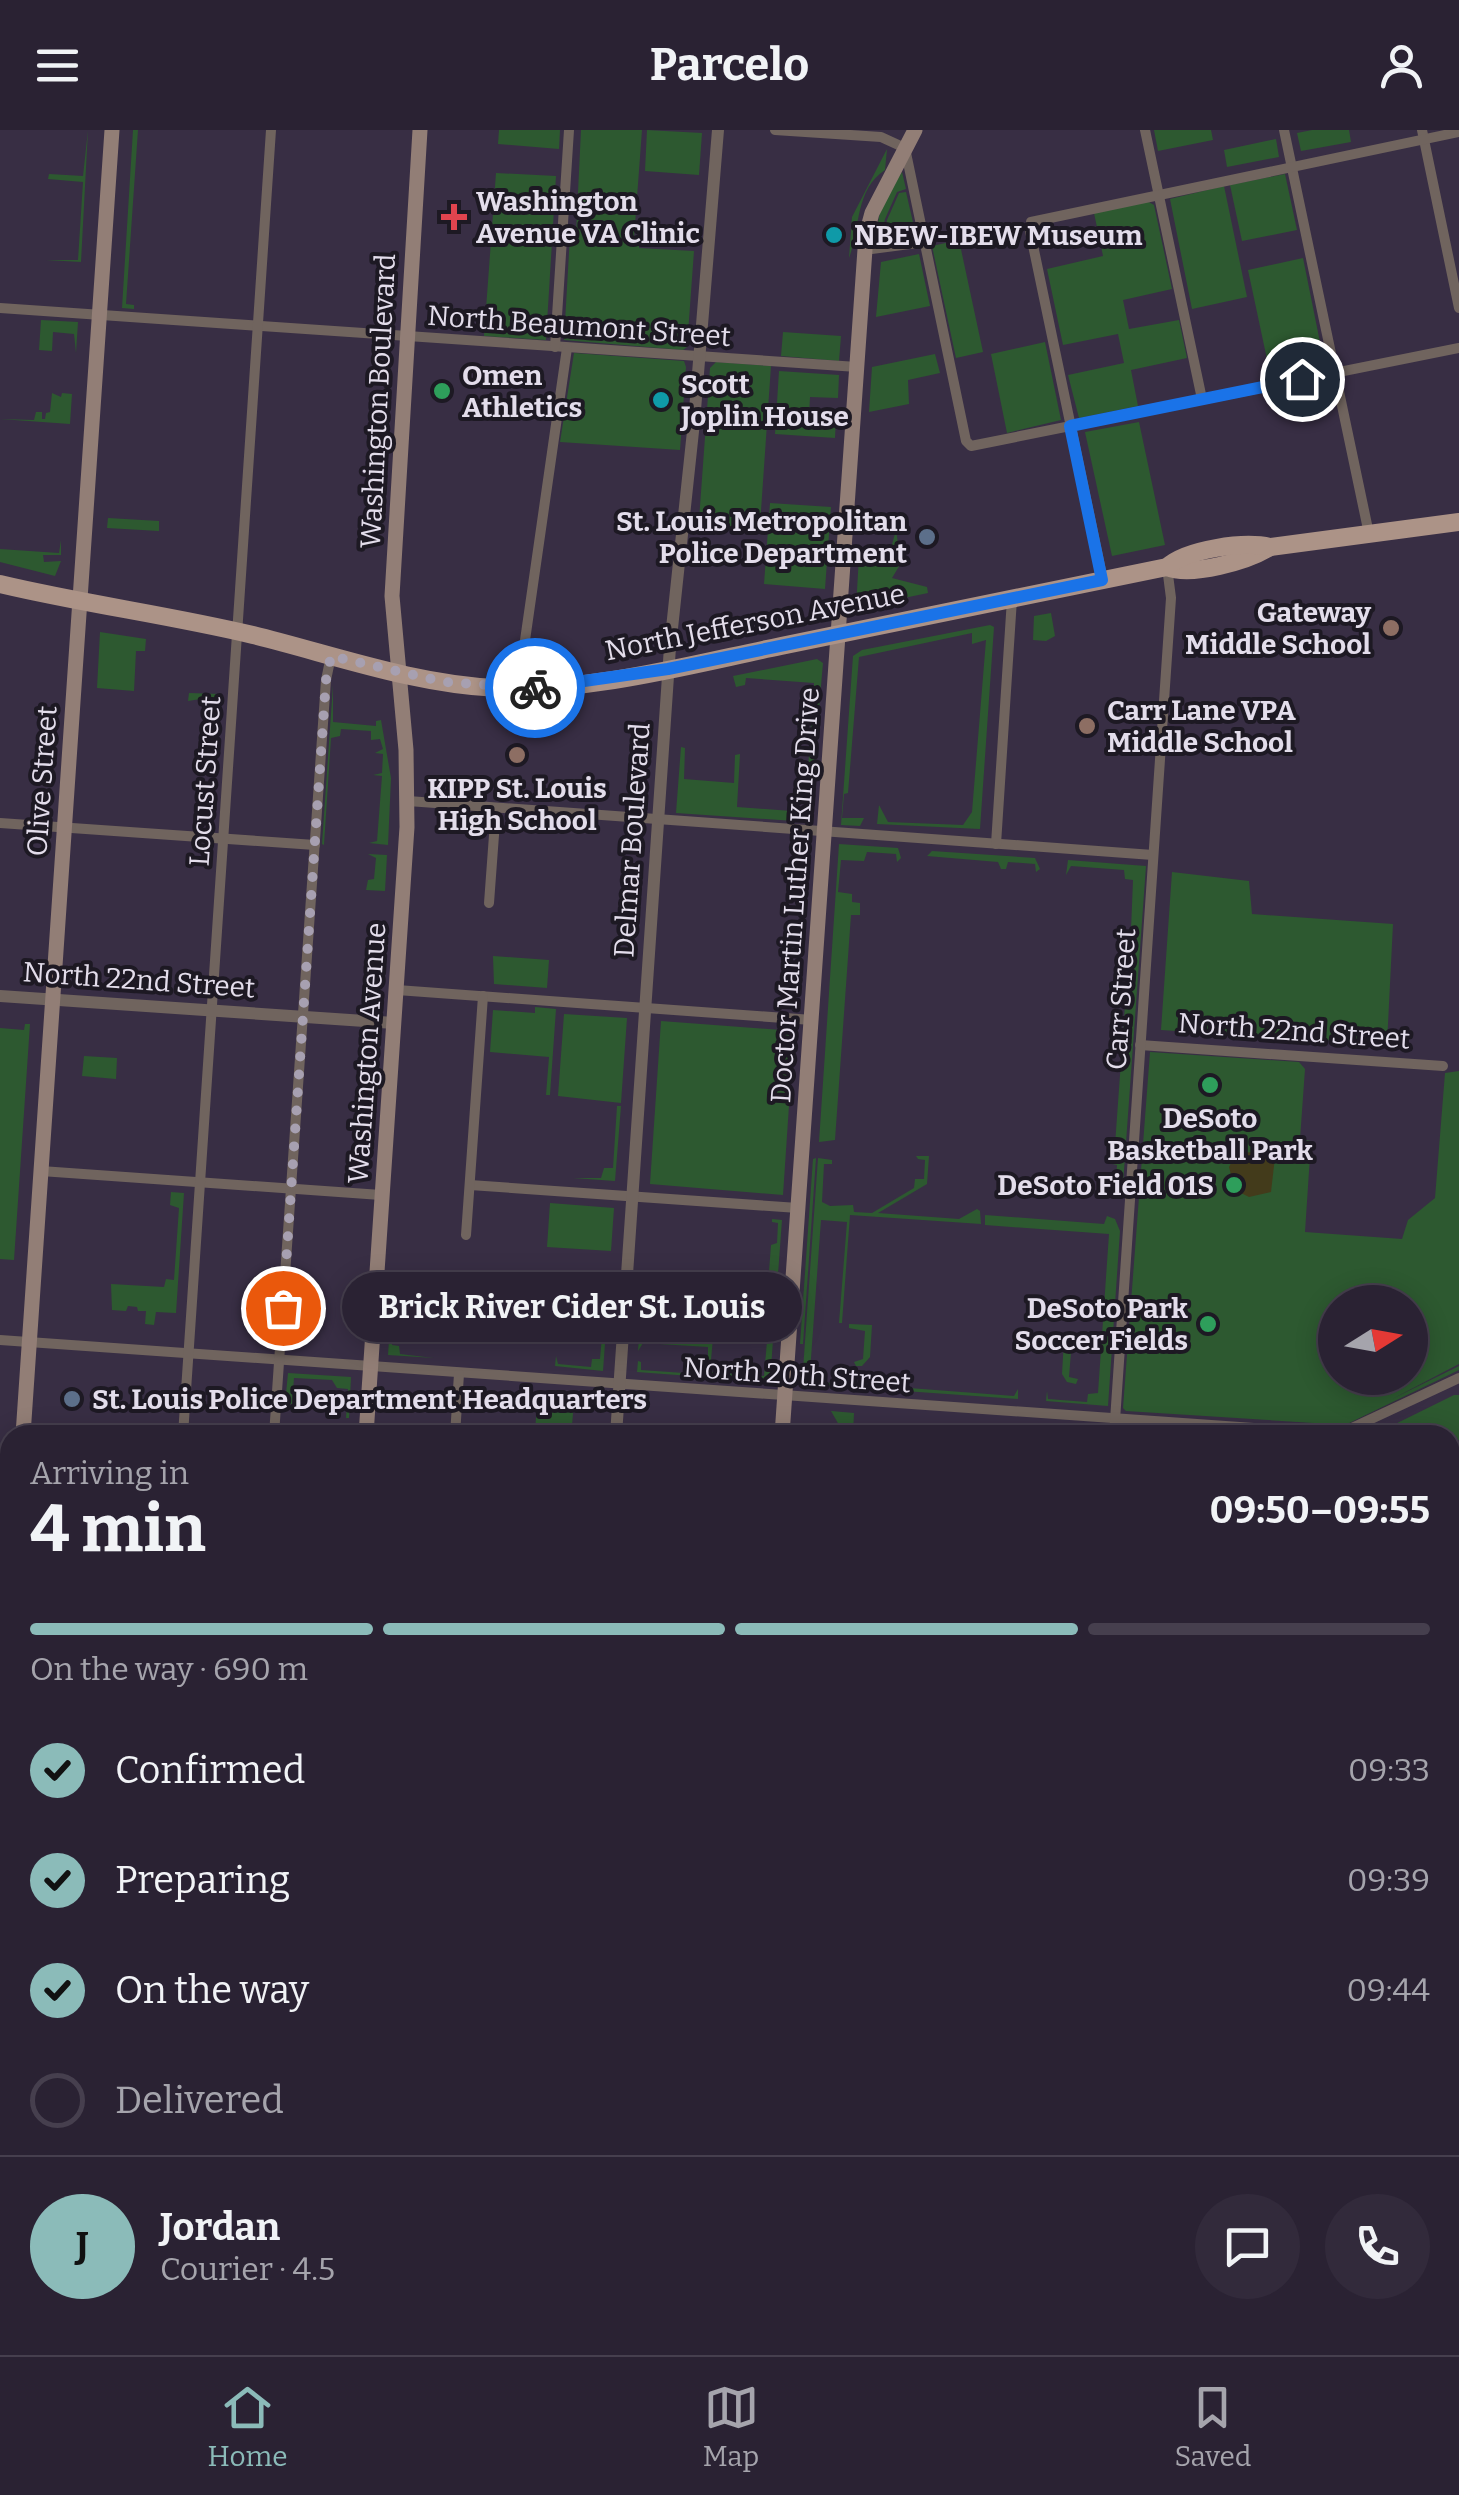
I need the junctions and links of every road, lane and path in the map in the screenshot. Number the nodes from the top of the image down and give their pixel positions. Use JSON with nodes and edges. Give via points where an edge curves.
{"nodes":[{"id":1,"x":112,"y":130,"type":"edge"},
{"id":2,"x":271,"y":130,"type":"edge"},
{"id":3,"x":420,"y":130,"type":"edge"},
{"id":4,"x":569,"y":130,"type":"edge"},
{"id":5,"x":718,"y":130,"type":"edge"},
{"id":6,"x":774,"y":130,"type":"edge"},
{"id":7,"x":915,"y":130,"type":"edge"},
{"id":8,"x":1146,"y":130,"type":"edge"},
{"id":9,"x":1284,"y":130,"type":"edge"},
{"id":10,"x":1459,"y":132,"type":"edge"},
{"id":11,"x":867,"y":133,"type":"edge"},
{"id":12,"x":1422,"y":135,"type":"edge"},
{"id":13,"x":906,"y":148,"type":"junction"},
{"id":14,"x":1292,"y":167,"type":"junction"},
{"id":15,"x":1159,"y":195,"type":"junction"},
{"id":16,"x":925,"y":242,"type":"junction"},
{"id":17,"x":864,"y":250,"type":"junction"},
{"id":18,"x":0,"y":308,"type":"edge"},
{"id":19,"x":1459,"y":308,"type":"edge"},
{"id":20,"x":100,"y":315,"type":"junction"},
{"id":21,"x":258,"y":326,"type":"junction"},
{"id":22,"x":406,"y":337,"type":"junction"},
{"id":23,"x":561,"y":347,"type":"junction"},
{"id":24,"x":1459,"y":348,"type":"edge"},
{"id":25,"x":699,"y":357,"type":"junction"},
{"id":26,"x":856,"y":367,"type":"junction"},
{"id":27,"x":1335,"y":373,"type":"junction"},
{"id":28,"x":1202,"y":400,"type":"junction"},
{"id":29,"x":1070,"y":426,"type":"junction"},
{"id":30,"x":1459,"y":522,"type":"edge"},
{"id":31,"x":1369,"y":534,"type":"junction"},
{"id":32,"x":1167,"y":567,"type":"junction"},
{"id":33,"x":1102,"y":580,"type":"junction"},
{"id":34,"x":0,"y":584,"type":"edge"},
{"id":35,"x":1012,"y":599,"type":"junction"},
{"id":36,"x":79,"y":603,"type":"junction"},
{"id":37,"x":238,"y":632,"type":"junction"},
{"id":38,"x":838,"y":634,"type":"junction"},
{"id":39,"x":331,"y":656,"type":"junction"},
{"id":40,"x":668,"y":669,"type":"junction"},
{"id":41,"x":398,"y":674,"type":"junction"},
{"id":42,"x":518,"y":688,"type":"junction"},
{"id":43,"x":408,"y":802,"type":"junction"},
{"id":44,"x":496,"y":808,"type":"junction"},
{"id":45,"x":660,"y":819,"type":"junction"},
{"id":46,"x":0,"y":823,"type":"edge"},
{"id":47,"x":64,"y":828,"type":"junction"},
{"id":48,"x":825,"y":831,"type":"junction"},
{"id":49,"x":223,"y":838,"type":"junction"},
{"id":50,"x":996,"y":844,"type":"junction"},
{"id":51,"x":315,"y":845,"type":"junction"},
{"id":52,"x":1153,"y":855,"type":"junction"},
{"id":53,"x":489,"y":903,"type":"dead end"},
{"id":54,"x":397,"y":990,"type":"junction"},
{"id":55,"x":0,"y":996,"type":"edge"},
{"id":56,"x":482,"y":996,"type":"junction"},
{"id":57,"x":52,"y":1000,"type":"junction"},
{"id":58,"x":646,"y":1008,"type":"junction"},
{"id":59,"x":212,"y":1010,"type":"junction"},
{"id":60,"x":303,"y":1016,"type":"junction"},
{"id":61,"x":812,"y":1020,"type":"junction"},
{"id":62,"x":394,"y":1022,"type":"junction"},
{"id":63,"x":1140,"y":1045,"type":"junction"},
{"id":64,"x":1444,"y":1066,"type":"dead end"},
{"id":65,"x":41,"y":1171,"type":"junction"},
{"id":66,"x":200,"y":1182,"type":"junction"},
{"id":67,"x":470,"y":1185,"type":"junction"},
{"id":68,"x":291,"y":1188,"type":"junction"},
{"id":69,"x":382,"y":1195,"type":"junction"},
{"id":70,"x":634,"y":1197,"type":"junction"},
{"id":71,"x":798,"y":1208,"type":"junction"},
{"id":72,"x":466,"y":1235,"type":"dead end"},
{"id":73,"x":0,"y":1340,"type":"edge"},
{"id":74,"x":28,"y":1342,"type":"junction"},
{"id":75,"x":188,"y":1354,"type":"junction"},
{"id":76,"x":279,"y":1360,"type":"junction"},
{"id":77,"x":370,"y":1367,"type":"junction"},
{"id":78,"x":459,"y":1374,"type":"junction"},
{"id":79,"x":1459,"y":1378,"type":"edge"},
{"id":80,"x":619,"y":1386,"type":"junction"},
{"id":81,"x":785,"y":1397,"type":"junction"},
{"id":82,"x":1115,"y":1420,"type":"junction"},
{"id":83,"x":24,"y":1425,"type":"edge"},
{"id":84,"x":184,"y":1425,"type":"edge"},
{"id":85,"x":275,"y":1425,"type":"edge"},
{"id":86,"x":367,"y":1425,"type":"edge"},
{"id":87,"x":456,"y":1425,"type":"edge"},
{"id":88,"x":617,"y":1425,"type":"edge"},
{"id":89,"x":783,"y":1425,"type":"edge"},
{"id":90,"x":1115,"y":1425,"type":"edge"},
{"id":91,"x":1178,"y":1425,"type":"edge"},
{"id":92,"x":1363,"y":1425,"type":"edge"}],
"edges":[{"from":1,"to":20,"type":"main road","name":"Olive Street"},
{"from":2,"to":21,"type":"street","name":"Locust Street"},
{"from":3,"to":22,"type":"main road","name":"Washington Boulevard"},
{"from":4,"to":23,"type":"street"},
{"from":5,"to":25,"type":"street","name":"Delmar Boulevard"},
{"from":6,"to":11,"type":"street"},
{"from":7,"to":13,"type":"main road","name":"Doctor Martin Luther King Drive"},
{"from":8,"to":15,"type":"street"},
{"from":9,"to":14,"type":"street"},
{"from":10,"to":12,"type":"street"},
{"from":11,"to":13,"type":"street"},
{"from":12,"to":14,"type":"street"},
{"from":12,"to":19,"type":"street"},
{"from":13,"to":16,"type":"street"},
{"from":13,"to":17,"type":"main road","name":"Doctor Martin Luther King Drive","via":[[869,219]]},
{"from":14,"to":15,"type":"street"},
{"from":14,"to":27,"type":"street"},
{"from":15,"to":28,"type":"street"},
{"from":15,"to":29,"type":"street","via":[[1030,222]]},
{"from":16,"to":17,"type":"street"},
{"from":16,"to":29,"type":"street","via":[[966,441],[971,446]]},
{"from":17,"to":26,"type":"main road","name":"Doctor Martin Luther King Drive"},
{"from":18,"to":20,"type":"street","name":"North Beaumont Street"},
{"from":20,"to":21,"type":"street","name":"North Beaumont Street"},
{"from":20,"to":36,"type":"main road","name":"Olive Street"},
{"from":21,"to":22,"type":"street","name":"North Beaumont Street"},
{"from":21,"to":37,"type":"street","name":"Locust Street"},
{"from":22,"to":23,"type":"street","name":"North Beaumont Street"},
{"from":22,"to":41,"type":"main road","name":"Washington Boulevard","via":[[392,596]]},
{"from":23,"to":25,"type":"street","name":"North Beaumont Street"},
{"from":23,"to":42,"type":"street"},
{"from":24,"to":27,"type":"street"},
{"from":25,"to":26,"type":"street","name":"North Beaumont Street"},
{"from":25,"to":40,"type":"street","name":"Delmar Boulevard"},
{"from":26,"to":38,"type":"main road","name":"Doctor Martin Luther King Drive"},
{"from":27,"to":28,"type":"street"},
{"from":27,"to":31,"type":"street"},
{"from":28,"to":29,"type":"street"},
{"from":29,"to":33,"type":"street"},
{"from":30,"to":31,"type":"main road","name":"North Jefferson Avenue"},
{"from":31,"to":32,"type":"main road","name":"North Jefferson Avenue","via":[[1270,547],[1183,572]]},
{"from":32,"to":33,"type":"main road","name":"North Jefferson Avenue"},
{"from":32,"to":52,"type":"street","name":"Carr Street","via":[[1172,598]]},
{"from":33,"to":35,"type":"main road","name":"North Jefferson Avenue"},
{"from":34,"to":36,"type":"main road","name":"North Jefferson Avenue"},
{"from":35,"to":38,"type":"main road","name":"North Jefferson Avenue"},
{"from":35,"to":50,"type":"street"},
{"from":36,"to":37,"type":"main road","name":"North Jefferson Avenue"},
{"from":36,"to":47,"type":"main road","name":"Olive Street"},
{"from":37,"to":39,"type":"main road","name":"North Jefferson Avenue"},
{"from":37,"to":49,"type":"street","name":"Locust Street"},
{"from":38,"to":40,"type":"main road","name":"North Jefferson Avenue"},
{"from":38,"to":48,"type":"main road","name":"Doctor Martin Luther King Drive"},
{"from":39,"to":41,"type":"main road","name":"North Jefferson Avenue"},
{"from":39,"to":51,"type":"street"},
{"from":40,"to":42,"type":"main road","name":"North Jefferson Avenue"},
{"from":40,"to":45,"type":"street","name":"Delmar Boulevard"},
{"from":41,"to":42,"type":"main road","name":"North Jefferson Avenue"},
{"from":41,"to":43,"type":"main road","name":"Washington Avenue"},
{"from":43,"to":44,"type":"street"},
{"from":43,"to":54,"type":"main road","name":"Washington Avenue"},
{"from":44,"to":45,"type":"street"},
{"from":44,"to":53,"type":"street"},
{"from":45,"to":48,"type":"street"},
{"from":45,"to":58,"type":"street","name":"Delmar Boulevard"},
{"from":46,"to":47,"type":"street"},
{"from":47,"to":49,"type":"street"},
{"from":47,"to":57,"type":"main road","name":"Olive Street"},
{"from":48,"to":50,"type":"street"},
{"from":48,"to":61,"type":"main road","name":"Doctor Martin Luther King Drive"},
{"from":49,"to":51,"type":"street"},
{"from":49,"to":59,"type":"street","name":"Locust Street"},
{"from":50,"to":52,"type":"street"},
{"from":51,"to":60,"type":"street"},
{"from":52,"to":63,"type":"street","name":"Carr Street"},
{"from":54,"to":56,"type":"street"},
{"from":54,"to":62,"type":"main road","name":"Washington Avenue"},
{"from":55,"to":57,"type":"street","name":"North 22nd Street"},
{"from":56,"to":58,"type":"street"},
{"from":56,"to":67,"type":"street"},
{"from":57,"to":59,"type":"street","name":"North 22nd Street"},
{"from":57,"to":65,"type":"main road","name":"Olive Street"},
{"from":58,"to":61,"type":"street"},
{"from":58,"to":70,"type":"street","name":"Delmar Boulevard"},
{"from":59,"to":60,"type":"street","name":"North 22nd Street"},
{"from":59,"to":66,"type":"street","name":"Locust Street"},
{"from":60,"to":62,"type":"street","name":"North 22nd Street"},
{"from":60,"to":68,"type":"street"},
{"from":61,"to":71,"type":"main road","name":"Doctor Martin Luther King Drive"},
{"from":62,"to":69,"type":"main road","name":"Washington Avenue"},
{"from":63,"to":64,"type":"street","name":"North 22nd Street"},
{"from":63,"to":82,"type":"street","name":"Carr Street"},
{"from":65,"to":66,"type":"street"},
{"from":65,"to":74,"type":"main road","name":"Olive Street"},
{"from":66,"to":68,"type":"street"},
{"from":66,"to":75,"type":"street","name":"Locust Street"},
{"from":67,"to":70,"type":"street"},
{"from":67,"to":72,"type":"street"},
{"from":68,"to":69,"type":"street"},
{"from":68,"to":76,"type":"street"},
{"from":69,"to":77,"type":"main road","name":"Washington Avenue"},
{"from":70,"to":71,"type":"street"},
{"from":70,"to":80,"type":"street","name":"Delmar Boulevard"},
{"from":71,"to":81,"type":"main road","name":"Doctor Martin Luther King Drive"},
{"from":73,"to":74,"type":"street","name":"North 20th Street"},
{"from":74,"to":75,"type":"street","name":"North 20th Street"},
{"from":74,"to":83,"type":"main road","name":"Olive Street"},
{"from":75,"to":76,"type":"street","name":"North 20th Street"},
{"from":75,"to":84,"type":"street","name":"Locust Street"},
{"from":76,"to":77,"type":"street","name":"North 20th Street"},
{"from":76,"to":85,"type":"street"},
{"from":77,"to":78,"type":"street","name":"North 20th Street"},
{"from":77,"to":86,"type":"main road","name":"Washington Avenue"},
{"from":78,"to":80,"type":"street","name":"North 20th Street"},
{"from":78,"to":87,"type":"street"},
{"from":79,"to":92,"type":"street","name":"North 20th Street"},
{"from":80,"to":81,"type":"street","name":"North 20th Street"},
{"from":80,"to":88,"type":"street","name":"Delmar Boulevard"},
{"from":81,"to":82,"type":"street","name":"North 20th Street"},
{"from":81,"to":89,"type":"main road","name":"Doctor Martin Luther King Drive"},
{"from":82,"to":90,"type":"street","name":"Carr Street"},
{"from":82,"to":91,"type":"street","name":"North 20th Street"}]}
